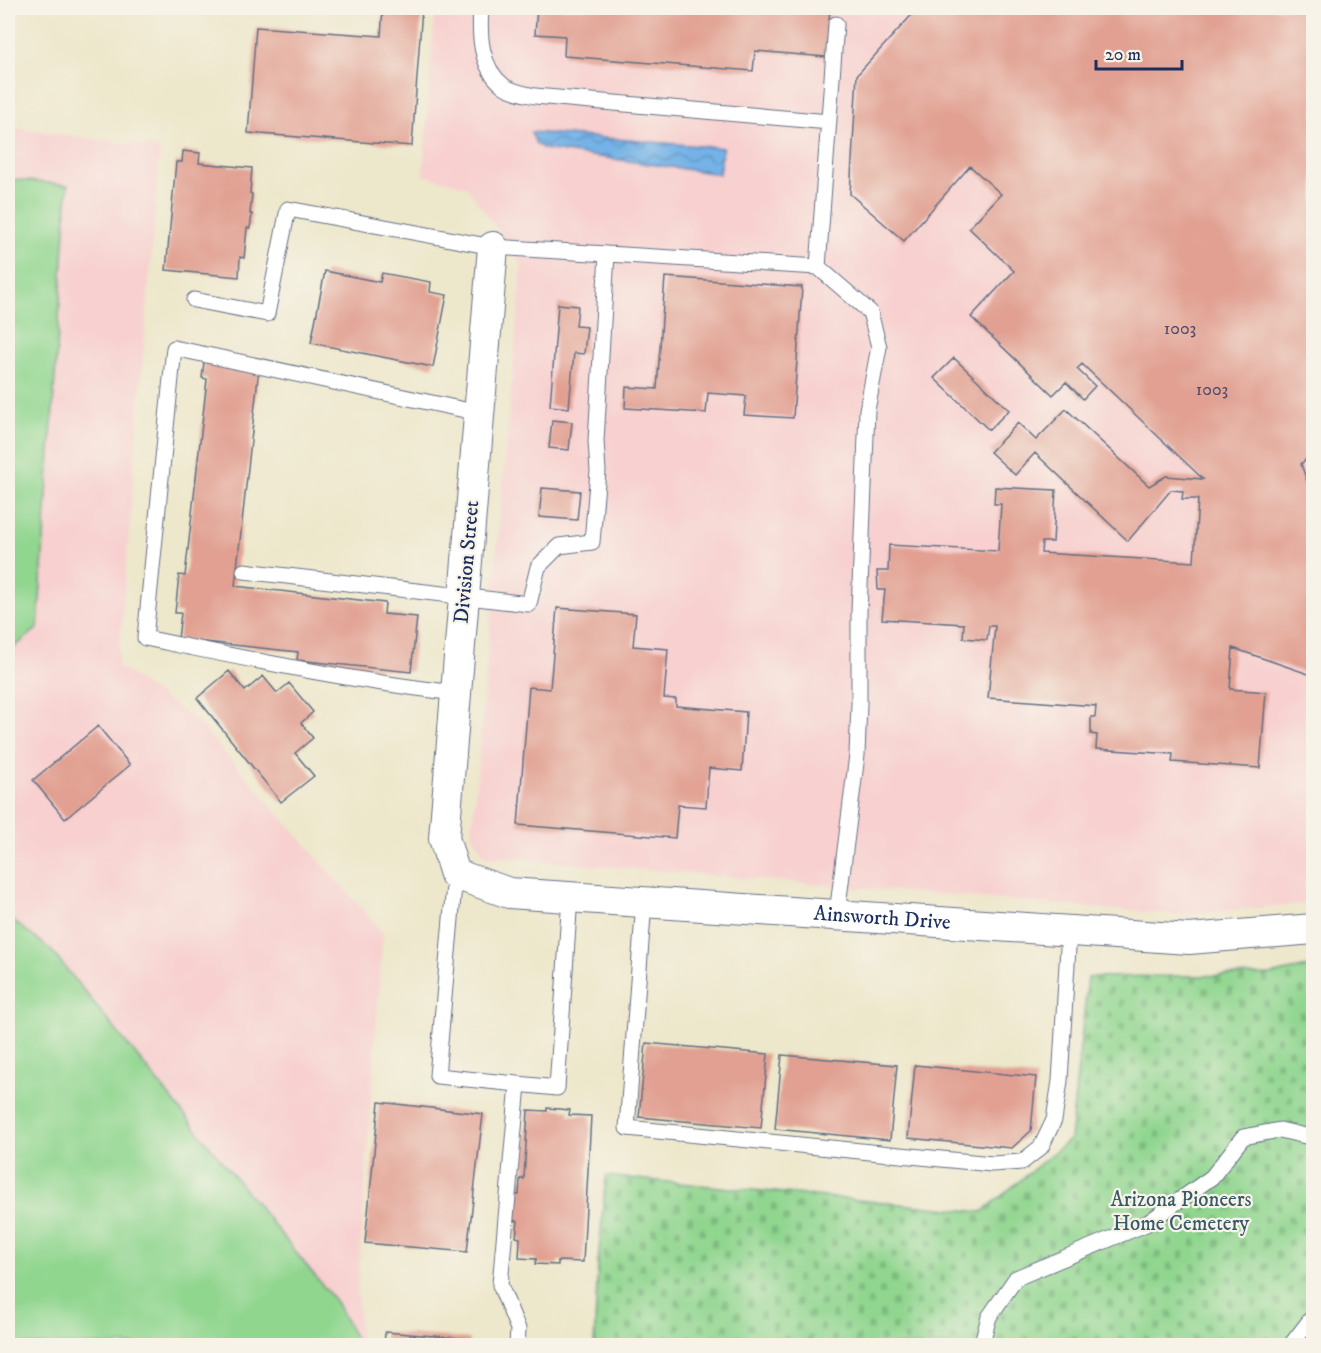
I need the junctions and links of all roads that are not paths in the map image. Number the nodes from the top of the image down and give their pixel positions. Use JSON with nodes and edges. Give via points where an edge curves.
{"nodes":[{"id":1,"x":481,"y":8,"type":"edge"},
{"id":2,"x":836,"y":24,"type":"dead end"},
{"id":3,"x":829,"y":122,"type":"junction"},
{"id":4,"x":493,"y":247,"type":"junction"},
{"id":5,"x":607,"y":254,"type":"junction"},
{"id":6,"x":818,"y":267,"type":"junction"},
{"id":7,"x":194,"y":300,"type":"dead end"},
{"id":8,"x":479,"y":413,"type":"junction"},
{"id":9,"x":244,"y":571,"type":"dead end"},
{"id":10,"x":464,"y":598,"type":"junction"},
{"id":11,"x":456,"y":693,"type":"junction"},
{"id":12,"x":455,"y":874,"type":"junction"},
{"id":13,"x":570,"y":897,"type":"junction"},
{"id":14,"x":644,"y":902,"type":"junction"},
{"id":15,"x":837,"y":914,"type":"junction"},
{"id":16,"x":1314,"y":929,"type":"edge"},
{"id":17,"x":1069,"y":931,"type":"junction"},
{"id":18,"x":518,"y":1084,"type":"junction"},
{"id":19,"x":1314,"y":1138,"type":"edge"},
{"id":20,"x":1314,"y":1315,"type":"edge"},
{"id":21,"x":517,"y":1346,"type":"edge"},
{"id":22,"x":981,"y":1346,"type":"edge"},
{"id":23,"x":1290,"y":1346,"type":"edge"}],
"edges":[{"from":1,"to":3,"type":"lane","via":[[484,59],[504,86],[518,93]]},
{"from":2,"to":3,"type":"lane"},
{"from":3,"to":6,"type":"lane"},
{"from":4,"to":5,"type":"lane"},
{"from":4,"to":7,"type":"lane","via":[[288,209],[267,314]]},
{"from":4,"to":8,"type":"street","name":"Division Street"},
{"from":5,"to":6,"type":"lane"},
{"from":5,"to":10,"type":"lane","via":[[592,542],[559,546],[538,567],[529,604]]},
{"from":6,"to":15,"type":"lane","via":[[870,312],[879,347],[867,410],[857,755]]},
{"from":8,"to":10,"type":"street","name":"Division Street"},
{"from":8,"to":11,"type":"lane","via":[[174,348],[145,638],[294,669]]},
{"from":9,"to":10,"type":"lane"},
{"from":10,"to":11,"type":"street","name":"Division Street"},
{"from":11,"to":12,"type":"street","name":"Division Street","via":[[444,838]]},
{"from":12,"to":13,"type":"street","name":"Ainsworth Drive","via":[[509,893]]},
{"from":12,"to":18,"type":"lane","via":[[437,1076]]},
{"from":13,"to":14,"type":"street","name":"Ainsworth Drive"},
{"from":13,"to":18,"type":"lane","via":[[557,1088]]},
{"from":14,"to":15,"type":"street","name":"Ainsworth Drive"},
{"from":14,"to":17,"type":"lane","via":[[627,1128],[983,1163],[1022,1162],[1041,1147],[1054,1120]]},
{"from":15,"to":17,"type":"street","name":"Ainsworth Drive"},
{"from":16,"to":17,"type":"street","name":"Ainsworth Drive","via":[[1189,939]]},
{"from":18,"to":21,"type":"lane","via":[[500,1285],[518,1329]]},
{"from":19,"to":22,"type":"lane","via":[[1280,1130],[1243,1137],[1212,1177],[1146,1224],[1016,1278],[989,1317]]},
{"from":20,"to":23,"type":"lane"}]}
